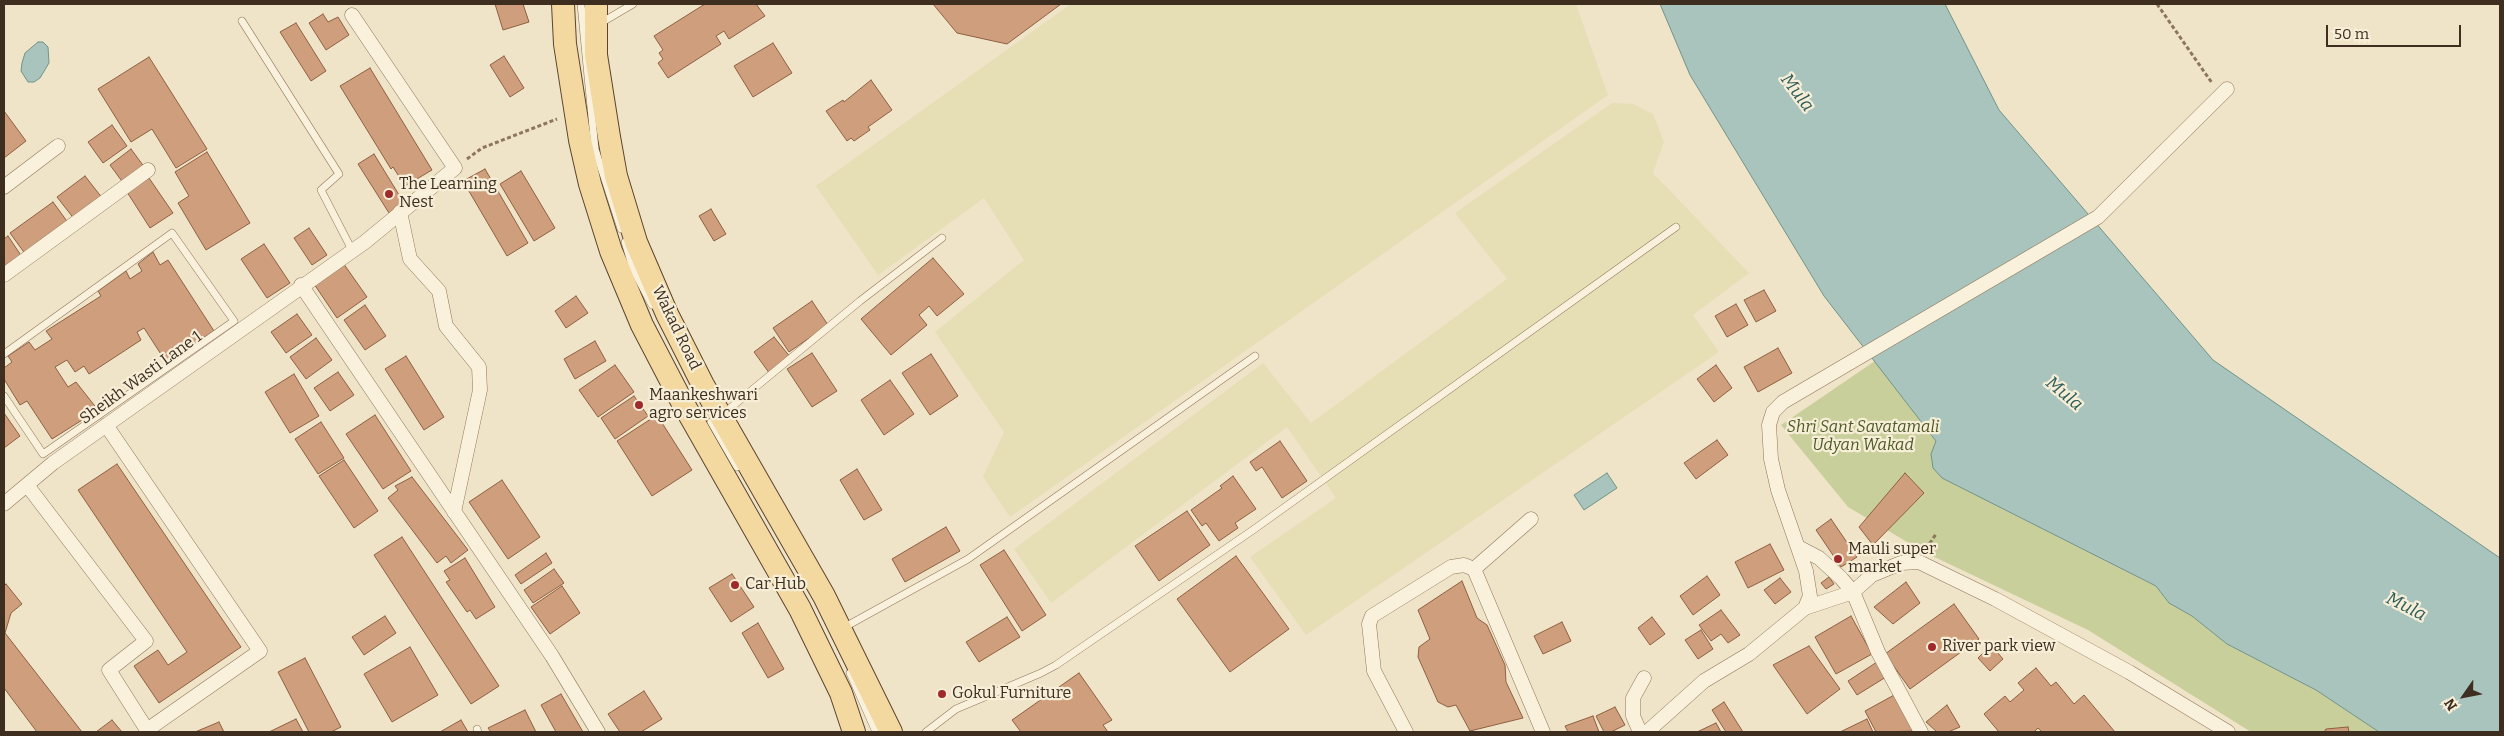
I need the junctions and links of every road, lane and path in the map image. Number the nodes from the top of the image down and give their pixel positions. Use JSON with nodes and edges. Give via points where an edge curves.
{"nodes":[{"id":1,"x":563,"y":4,"type":"edge"},
{"id":2,"x":581,"y":4,"type":"edge"},
{"id":3,"x":596,"y":4,"type":"edge"},
{"id":4,"x":633,"y":4,"type":"edge"},
{"id":5,"x":2157,"y":4,"type":"edge"},
{"id":6,"x":352,"y":15,"type":"dead end"},
{"id":7,"x":242,"y":21,"type":"dead end"},
{"id":8,"x":595,"y":27,"type":"junction"},
{"id":9,"x":2224,"y":92,"type":"joint"},
{"id":10,"x":575,"y":111,"type":"junction"},
{"id":11,"x":58,"y":146,"type":"dead end"},
{"id":12,"x":455,"y":168,"type":"junction"},
{"id":13,"x":148,"y":170,"type":"dead end"},
{"id":14,"x":4,"y":187,"type":"edge"},
{"id":15,"x":400,"y":212,"type":"junction"},
{"id":16,"x":1676,"y":227,"type":"dead end"},
{"id":17,"x":942,"y":238,"type":"dead end"},
{"id":18,"x":352,"y":250,"type":"junction"},
{"id":19,"x":4,"y":275,"type":"edge"},
{"id":20,"x":301,"y":285,"type":"junction"},
{"id":21,"x":655,"y":312,"type":"dead end"},
{"id":22,"x":237,"y":325,"type":"junction"},
{"id":23,"x":4,"y":354,"type":"edge"},
{"id":24,"x":1255,"y":356,"type":"dead end"},
{"id":25,"x":4,"y":396,"type":"edge"},
{"id":26,"x":714,"y":414,"type":"junction"},
{"id":27,"x":106,"y":425,"type":"junction"},
{"id":28,"x":47,"y":459,"type":"junction"},
{"id":29,"x":740,"y":472,"type":"dead end"},
{"id":30,"x":27,"y":485,"type":"junction"},
{"id":31,"x":4,"y":504,"type":"edge"},
{"id":32,"x":454,"y":512,"type":"junction"},
{"id":33,"x":1530,"y":519,"type":"dead end"},
{"id":34,"x":1798,"y":547,"type":"junction"},
{"id":35,"x":1474,"y":569,"type":"junction"},
{"id":36,"x":1853,"y":592,"type":"junction"},
{"id":37,"x":1805,"y":608,"type":"junction"},
{"id":38,"x":840,"y":630,"type":"junction"},
{"id":39,"x":848,"y":669,"type":"dead end"},
{"id":40,"x":1644,"y":678,"type":"dead end"},
{"id":41,"x":841,"y":693,"type":"junction"},
{"id":42,"x":2217,"y":728,"type":"edge"},
{"id":43,"x":598,"y":732,"type":"edge"},
{"id":44,"x":849,"y":732,"type":"edge"},
{"id":45,"x":854,"y":732,"type":"edge"},
{"id":46,"x":876,"y":732,"type":"edge"},
{"id":47,"x":891,"y":732,"type":"edge"},
{"id":48,"x":926,"y":732,"type":"edge"},
{"id":49,"x":1406,"y":732,"type":"edge"},
{"id":50,"x":1543,"y":732,"type":"edge"},
{"id":51,"x":1640,"y":732,"type":"edge"},
{"id":52,"x":1647,"y":732,"type":"edge"},
{"id":53,"x":1921,"y":732,"type":"edge"},
{"id":54,"x":2228,"y":732,"type":"edge"}],
"edges":[{"from":1,"to":10,"type":"main road","name":"Wakad Road"},
{"from":2,"to":21,"type":"lane","via":[[595,149],[633,270]]},
{"from":3,"to":8,"type":"main road","name":"Wakad Road"},
{"from":4,"to":8,"type":"lane"},
{"from":5,"to":9,"type":"path"},
{"from":6,"to":12,"type":"street"},
{"from":7,"to":18,"type":"lane","via":[[339,174],[321,190]]},
{"from":8,"to":26,"type":"main road","name":"Wakad Road","via":[[596,55],[616,176],[636,242]]},
{"from":9,"to":34,"type":"street","via":[[2098,217],[1783,402],[1773,412],[1769,425],[1771,459]]},
{"from":10,"to":12,"type":"path","via":[[482,148]]},
{"from":10,"to":41,"type":"main road","name":"Wakad Road","via":[[590,184],[611,251],[642,324],[680,398],[800,609]]},
{"from":11,"to":14,"type":"street"},
{"from":12,"to":15,"type":"street","name":"Sheikh Wasti Lane 1"},
{"from":13,"to":19,"type":"street"},
{"from":15,"to":18,"type":"street","name":"Sheikh Wasti Lane 1"},
{"from":15,"to":32,"type":"street","via":[[410,259],[439,291],[446,326],[478,367],[480,390]]},
{"from":16,"to":48,"type":"lane","via":[[1252,530],[1056,665],[956,709]]},
{"from":17,"to":26,"type":"lane"},
{"from":18,"to":20,"type":"street","name":"Sheikh Wasti Lane 1"},
{"from":20,"to":22,"type":"street","name":"Sheikh Wasti Lane 1"},
{"from":20,"to":32,"type":"street"},
{"from":22,"to":23,"type":"lane","via":[[172,233]]},
{"from":22,"to":27,"type":"street","name":"Sheikh Wasti Lane 1"},
{"from":22,"to":28,"type":"lane"},
{"from":24,"to":38,"type":"lane","via":[[968,560]]},
{"from":25,"to":28,"type":"lane"},
{"from":26,"to":29,"type":"lane"},
{"from":26,"to":38,"type":"main road","name":"Wakad Road","via":[[777,512]]},
{"from":27,"to":28,"type":"street","name":"Sheikh Wasti Lane 1"},
{"from":27,"to":30,"type":"street","via":[[260,651],[147,730],[109,670],[146,641]]},
{"from":28,"to":30,"type":"street","name":"Sheikh Wasti Lane 1"},
{"from":30,"to":31,"type":"street","name":"Sheikh Wasti Lane 1"},
{"from":32,"to":43,"type":"street","via":[[552,656]]},
{"from":33,"to":35,"type":"street"},
{"from":34,"to":36,"type":"street","via":[[1820,558]]},
{"from":34,"to":37,"type":"street","via":[[1810,596]]},
{"from":35,"to":49,"type":"street","via":[[1464,565],[1451,567],[1372,616],[1369,624],[1374,671]]},
{"from":35,"to":50,"type":"street"},
{"from":36,"to":37,"type":"street"},
{"from":36,"to":42,"type":"street","via":[[1872,575],[1901,563],[1918,562],[1995,599],[2128,672]]},
{"from":36,"to":53,"type":"street","via":[[1878,652]]},
{"from":37,"to":52,"type":"street","via":[[1749,654],[1704,681]]},
{"from":38,"to":47,"type":"main road","name":"Wakad Road"},
{"from":39,"to":46,"type":"lane"},
{"from":40,"to":51,"type":"street","via":[[1633,698],[1633,716]]},
{"from":41,"to":44,"type":"main road"},
{"from":41,"to":45,"type":"main road","name":"Wakad Road"},
{"from":42,"to":54,"type":"street"}]}
